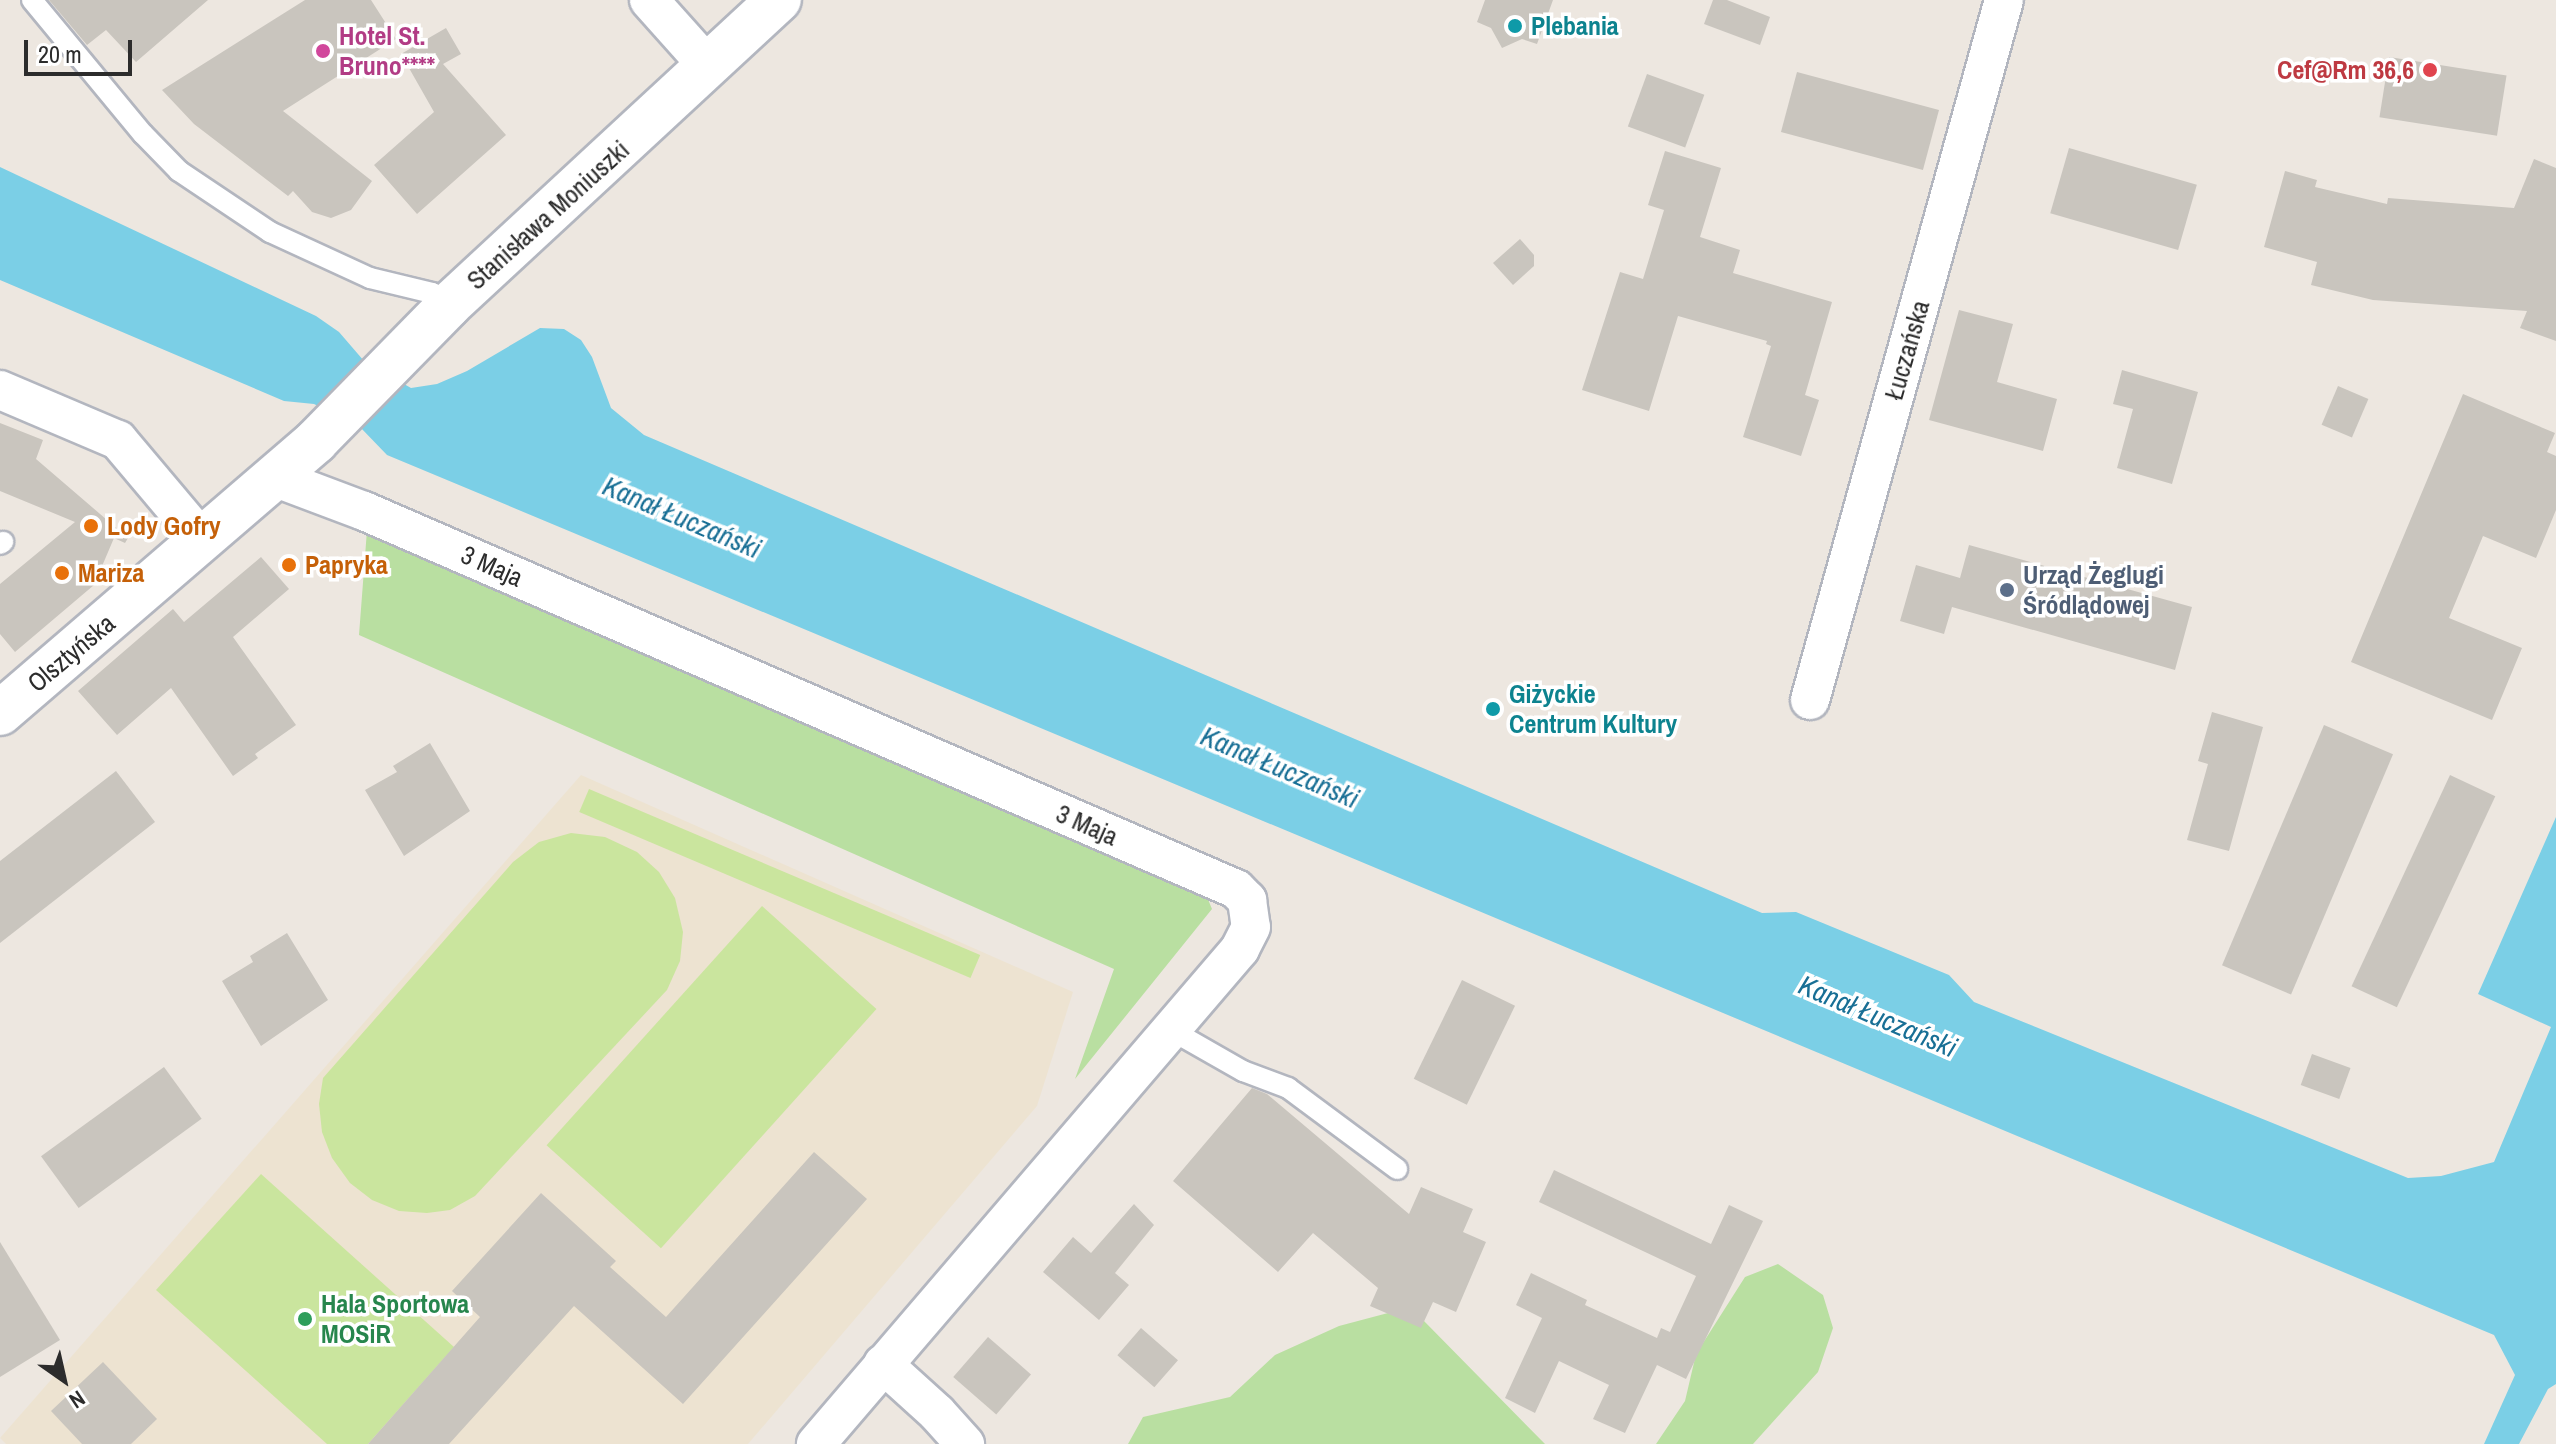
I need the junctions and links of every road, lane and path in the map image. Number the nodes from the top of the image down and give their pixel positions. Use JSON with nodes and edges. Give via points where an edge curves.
{"nodes":[{"id":1,"x":32,"y":0,"type":"edge"},
{"id":2,"x":649,"y":0,"type":"edge"},
{"id":3,"x":779,"y":0,"type":"edge"},
{"id":4,"x":2004,"y":0,"type":"edge"},
{"id":5,"x":708,"y":66,"type":"junction"},
{"id":6,"x":434,"y":321,"type":"junction"},
{"id":7,"x":0,"y":390,"type":"edge"},
{"id":8,"x":322,"y":435,"type":"joint"},
{"id":9,"x":276,"y":478,"type":"junction"},
{"id":10,"x":203,"y":541,"type":"junction"},
{"id":11,"x":1810,"y":700,"type":"dead end"},
{"id":12,"x":4,"y":702,"type":"edge"},
{"id":13,"x":1171,"y":1030,"type":"junction"},
{"id":14,"x":1397,"y":1169,"type":"dead end"},
{"id":15,"x":883,"y":1364,"type":"junction"},
{"id":16,"x":816,"y":1444,"type":"edge"},
{"id":17,"x":965,"y":1444,"type":"edge"}],
"edges":[{"from":1,"to":6,"type":"lane","via":[[179,171],[270,232],[370,278],[432,293]]},
{"from":2,"to":5,"type":"street"},
{"from":3,"to":5,"type":"street","name":"Stanisława Moniuszki"},
{"from":4,"to":11,"type":"street","name":"Łuczańska"},
{"from":5,"to":6,"type":"street","name":"Stanisława Moniuszki"},
{"from":6,"to":8,"type":"street","name":"Stanisława Moniuszki"},
{"from":7,"to":10,"type":"street","via":[[118,440]]},
{"from":8,"to":9,"type":"street","name":"Olsztyńska"},
{"from":9,"to":10,"type":"street","name":"Olsztyńska"},
{"from":9,"to":13,"type":"street","name":"3 Maja","via":[[364,511],[1236,889],[1247,900],[1251,927],[1240,949]]},
{"from":10,"to":12,"type":"street","name":"Olsztyńska"},
{"from":13,"to":14,"type":"lane","via":[[1243,1071],[1288,1088]]},
{"from":13,"to":15,"type":"street","name":"3 Maja"},
{"from":15,"to":16,"type":"street","name":"3 Maja"},
{"from":15,"to":17,"type":"street"}]}
